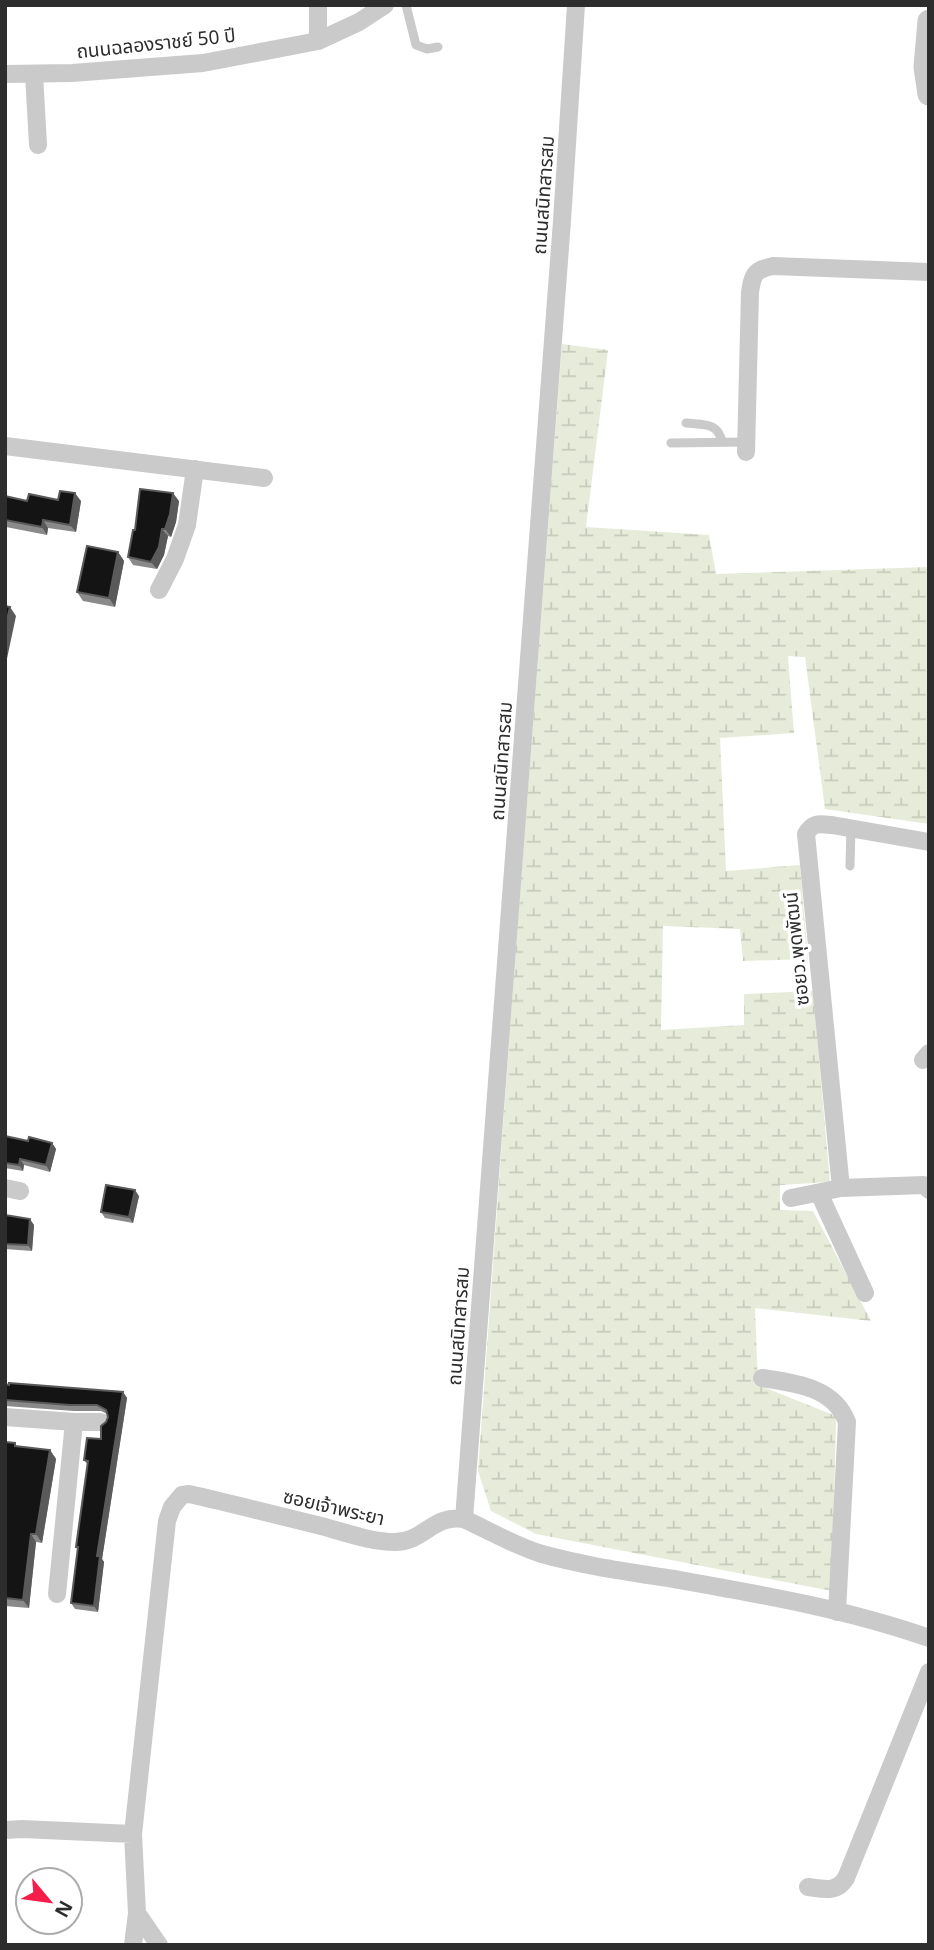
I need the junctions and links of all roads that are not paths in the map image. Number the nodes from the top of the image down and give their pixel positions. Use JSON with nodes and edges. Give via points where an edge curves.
{"nodes":[{"id":1,"x":318,"y":5,"type":"edge"},
{"id":2,"x":385,"y":5,"type":"edge"},
{"id":3,"x":405,"y":5,"type":"edge"},
{"id":4,"x":576,"y":5,"type":"edge"},
{"id":5,"x":929,"y":21,"type":"edge"},
{"id":6,"x":928,"y":31,"type":"edge"},
{"id":7,"x":317,"y":41,"type":"junction"},
{"id":8,"x":438,"y":47,"type":"dead end"},
{"id":9,"x":5,"y":74,"type":"edge"},
{"id":10,"x":34,"y":74,"type":"junction"},
{"id":11,"x":929,"y":94,"type":"edge"},
{"id":12,"x":38,"y":145,"type":"dead end"},
{"id":13,"x":929,"y":272,"type":"edge"},
{"id":14,"x":686,"y":423,"type":"dead end"},
{"id":15,"x":722,"y":442,"type":"junction"},
{"id":16,"x":671,"y":443,"type":"dead end"},
{"id":17,"x":5,"y":446,"type":"edge"},
{"id":18,"x":746,"y":447,"type":"joint"},
{"id":19,"x":195,"y":469,"type":"junction"},
{"id":20,"x":264,"y":478,"type":"dead end"},
{"id":21,"x":159,"y":590,"type":"dead end"},
{"id":22,"x":851,"y":828,"type":"junction"},
{"id":23,"x":929,"y":842,"type":"edge"},
{"id":24,"x":850,"y":866,"type":"dead end"},
{"id":25,"x":841,"y":1188,"type":"junction"},
{"id":26,"x":929,"y":1190,"type":"edge"},
{"id":27,"x":819,"y":1192,"type":"junction"},
{"id":28,"x":791,"y":1198,"type":"dead end"},
{"id":29,"x":865,"y":1293,"type":"dead end"},
{"id":30,"x":762,"y":1378,"type":"dead end"},
{"id":31,"x":5,"y":1417,"type":"edge"},
{"id":32,"x":74,"y":1422,"type":"junction"},
{"id":33,"x":101,"y":1422,"type":"edge"},
{"id":34,"x":464,"y":1519,"type":"junction"},
{"id":35,"x":57,"y":1594,"type":"dead end"},
{"id":36,"x":837,"y":1612,"type":"junction"},
{"id":37,"x":929,"y":1637,"type":"edge"},
{"id":38,"x":929,"y":1672,"type":"edge"},
{"id":39,"x":5,"y":1830,"type":"edge"},
{"id":40,"x":133,"y":1834,"type":"junction"},
{"id":41,"x":808,"y":1887,"type":"dead end"},
{"id":42,"x":137,"y":1913,"type":"junction"},
{"id":43,"x":133,"y":1945,"type":"edge"},
{"id":44,"x":159,"y":1945,"type":"edge"}],
"edges":[{"from":1,"to":7,"type":"street"},
{"from":2,"to":7,"type":"street","name":"ถนนฉลองราชย์ 50 ปี"},
{"from":3,"to":8,"type":"lane","via":[[416,46]]},
{"from":4,"to":34,"type":"street","name":"ถนนสนิทสารสม"},
{"from":5,"to":6,"type":"street"},
{"from":6,"to":11,"type":"street","via":[[925,67]]},
{"from":7,"to":10,"type":"street","name":"ถนนฉลองราชย์ 50 ปี","via":[[204,63]]},
{"from":9,"to":10,"type":"street","name":"ถนนฉลองราชย์ 50 ปี"},
{"from":10,"to":12,"type":"street"},
{"from":13,"to":18,"type":"street","via":[[773,266],[757,271],[750,292]]},
{"from":14,"to":15,"type":"lane","via":[[715,427]]},
{"from":15,"to":16,"type":"lane"},
{"from":15,"to":18,"type":"lane"},
{"from":17,"to":19,"type":"street"},
{"from":19,"to":20,"type":"street"},
{"from":19,"to":21,"type":"street","via":[[187,525]]},
{"from":22,"to":23,"type":"street","name":"ซอยว.พุดพัฒน์"},
{"from":22,"to":24,"type":"lane"},
{"from":22,"to":25,"type":"street","name":"ซอยว.พุดพัฒน์","via":[[818,824],[806,834]]},
{"from":25,"to":26,"type":"street","via":[[924,1185]]},
{"from":25,"to":27,"type":"street"},
{"from":27,"to":28,"type":"street"},
{"from":27,"to":29,"type":"street"},
{"from":30,"to":36,"type":"street","via":[[816,1390],[833,1401],[847,1422]]},
{"from":31,"to":32,"type":"street"},
{"from":32,"to":33,"type":"street"},
{"from":32,"to":35,"type":"street"},
{"from":34,"to":36,"type":"street","via":[[541,1553]]},
{"from":34,"to":40,"type":"street","name":"ซอยเจ้าพระยา","via":[[441,1521],[407,1541],[391,1542],[189,1494],[176,1500],[167,1521]]},
{"from":36,"to":37,"type":"street"},
{"from":38,"to":41,"type":"street","via":[[846,1878],[835,1889]]},
{"from":39,"to":40,"type":"street"},
{"from":40,"to":42,"type":"street","name":"ซอยเจ้าพระยา"},
{"from":42,"to":43,"type":"street","name":"ซอยเจ้าพระยา"},
{"from":42,"to":44,"type":"street"}]}
